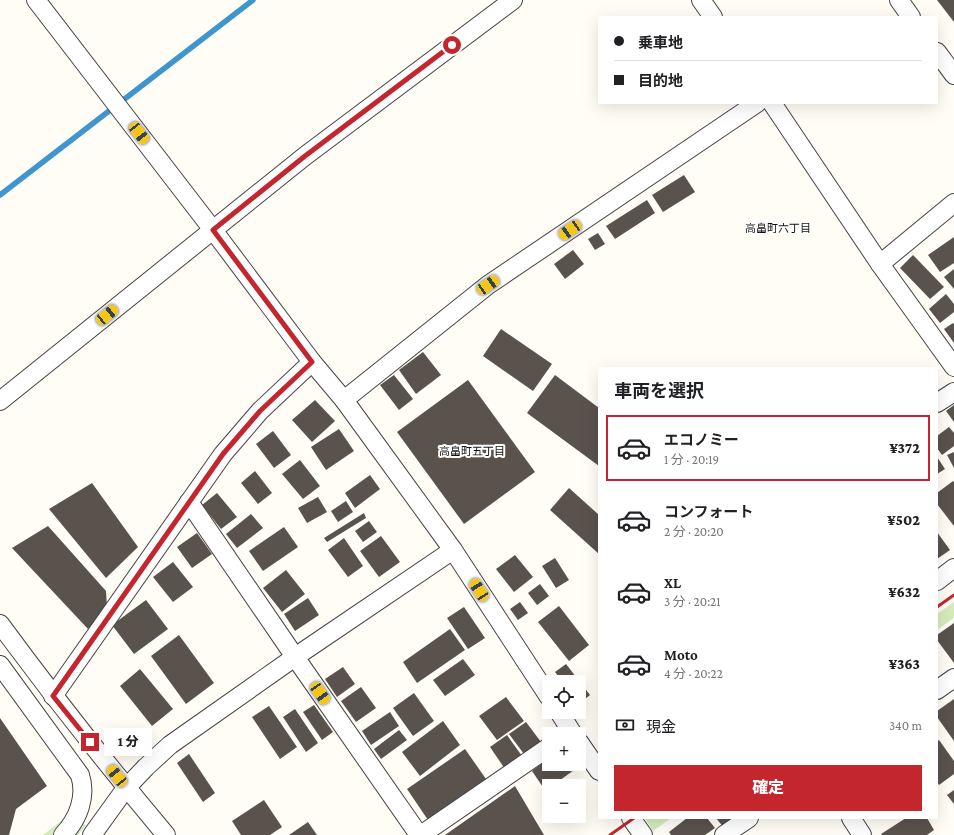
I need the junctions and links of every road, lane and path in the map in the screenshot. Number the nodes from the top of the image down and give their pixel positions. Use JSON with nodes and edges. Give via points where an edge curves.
{"nodes":[{"id":1,"x":36,"y":0,"type":"edge"},
{"id":2,"x":513,"y":0,"type":"edge"},
{"id":3,"x":701,"y":0,"type":"edge"},
{"id":4,"x":899,"y":0,"type":"edge"},
{"id":5,"x":712,"y":16,"type":"edge"},
{"id":6,"x":910,"y":16,"type":"edge"},
{"id":7,"x":938,"y":53,"type":"edge"},
{"id":8,"x":954,"y":75,"type":"edge"},
{"id":9,"x":756,"y":104,"type":"edge"},
{"id":10,"x":773,"y":104,"type":"edge"},
{"id":11,"x":954,"y":203,"type":"edge"},
{"id":12,"x":213,"y":230,"type":"junction"},
{"id":13,"x":880,"y":264,"type":"junction"},
{"id":14,"x":312,"y":362,"type":"junction"},
{"id":15,"x":954,"y":367,"type":"edge"},
{"id":16,"x":954,"y":392,"type":"edge"},
{"id":17,"x":344,"y":400,"type":"junction"},
{"id":18,"x":0,"y":401,"type":"edge"},
{"id":19,"x":938,"y":402,"type":"edge"},
{"id":20,"x":188,"y":502,"type":"junction"},
{"id":21,"x":453,"y":550,"type":"junction"},
{"id":22,"x":954,"y":568,"type":"edge"},
{"id":23,"x":938,"y":580,"type":"edge"},
{"id":24,"x":0,"y":624,"type":"edge"},
{"id":25,"x":295,"y":657,"type":"junction"},
{"id":26,"x":0,"y":665,"type":"edge"},
{"id":27,"x":954,"y":680,"type":"edge"},
{"id":28,"x":542,"y":686,"type":"edge"},
{"id":29,"x":938,"y":689,"type":"edge"},
{"id":30,"x":53,"y":696,"type":"junction"},
{"id":31,"x":542,"y":752,"type":"edge"},
{"id":32,"x":586,"y":754,"type":"edge"},
{"id":33,"x":598,"y":770,"type":"edge"},
{"id":34,"x":126,"y":788,"type":"junction"},
{"id":35,"x":632,"y":819,"type":"edge"},
{"id":36,"x":748,"y":819,"type":"edge"},
{"id":37,"x":852,"y":819,"type":"edge"},
{"id":38,"x":63,"y":835,"type":"edge"},
{"id":39,"x":92,"y":835,"type":"edge"},
{"id":40,"x":166,"y":835,"type":"edge"},
{"id":41,"x":420,"y":835,"type":"edge"},
{"id":42,"x":643,"y":835,"type":"edge"},
{"id":43,"x":724,"y":835,"type":"edge"},
{"id":44,"x":862,"y":835,"type":"edge"}],
"edges":[{"from":1,"to":12,"type":"street"},
{"from":2,"to":12,"type":"street","via":[[305,156]]},
{"from":3,"to":5,"type":"street"},
{"from":4,"to":6,"type":"street"},
{"from":7,"to":8,"type":"street"},
{"from":9,"to":17,"type":"street","via":[[488,285]]},
{"from":10,"to":13,"type":"street"},
{"from":11,"to":13,"type":"street"},
{"from":12,"to":14,"type":"street"},
{"from":12,"to":18,"type":"street"},
{"from":13,"to":15,"type":"street"},
{"from":14,"to":17,"type":"street"},
{"from":14,"to":20,"type":"street","via":[[260,411],[223,454]]},
{"from":16,"to":19,"type":"street"},
{"from":17,"to":21,"type":"street"},
{"from":20,"to":25,"type":"street"},
{"from":20,"to":30,"type":"street"},
{"from":21,"to":25,"type":"street"},
{"from":21,"to":28,"type":"street"},
{"from":22,"to":23,"type":"street"},
{"from":24,"to":30,"type":"street"},
{"from":25,"to":34,"type":"street","via":[[170,745]]},
{"from":25,"to":41,"type":"street"},
{"from":26,"to":38,"type":"street","via":[[80,775],[82,801],[76,818]]},
{"from":27,"to":29,"type":"street"},
{"from":30,"to":34,"type":"street"},
{"from":31,"to":41,"type":"street"},
{"from":32,"to":33,"type":"street"},
{"from":34,"to":39,"type":"street"},
{"from":34,"to":40,"type":"street"},
{"from":35,"to":42,"type":"street"},
{"from":36,"to":43,"type":"street"},
{"from":37,"to":44,"type":"street"}]}
